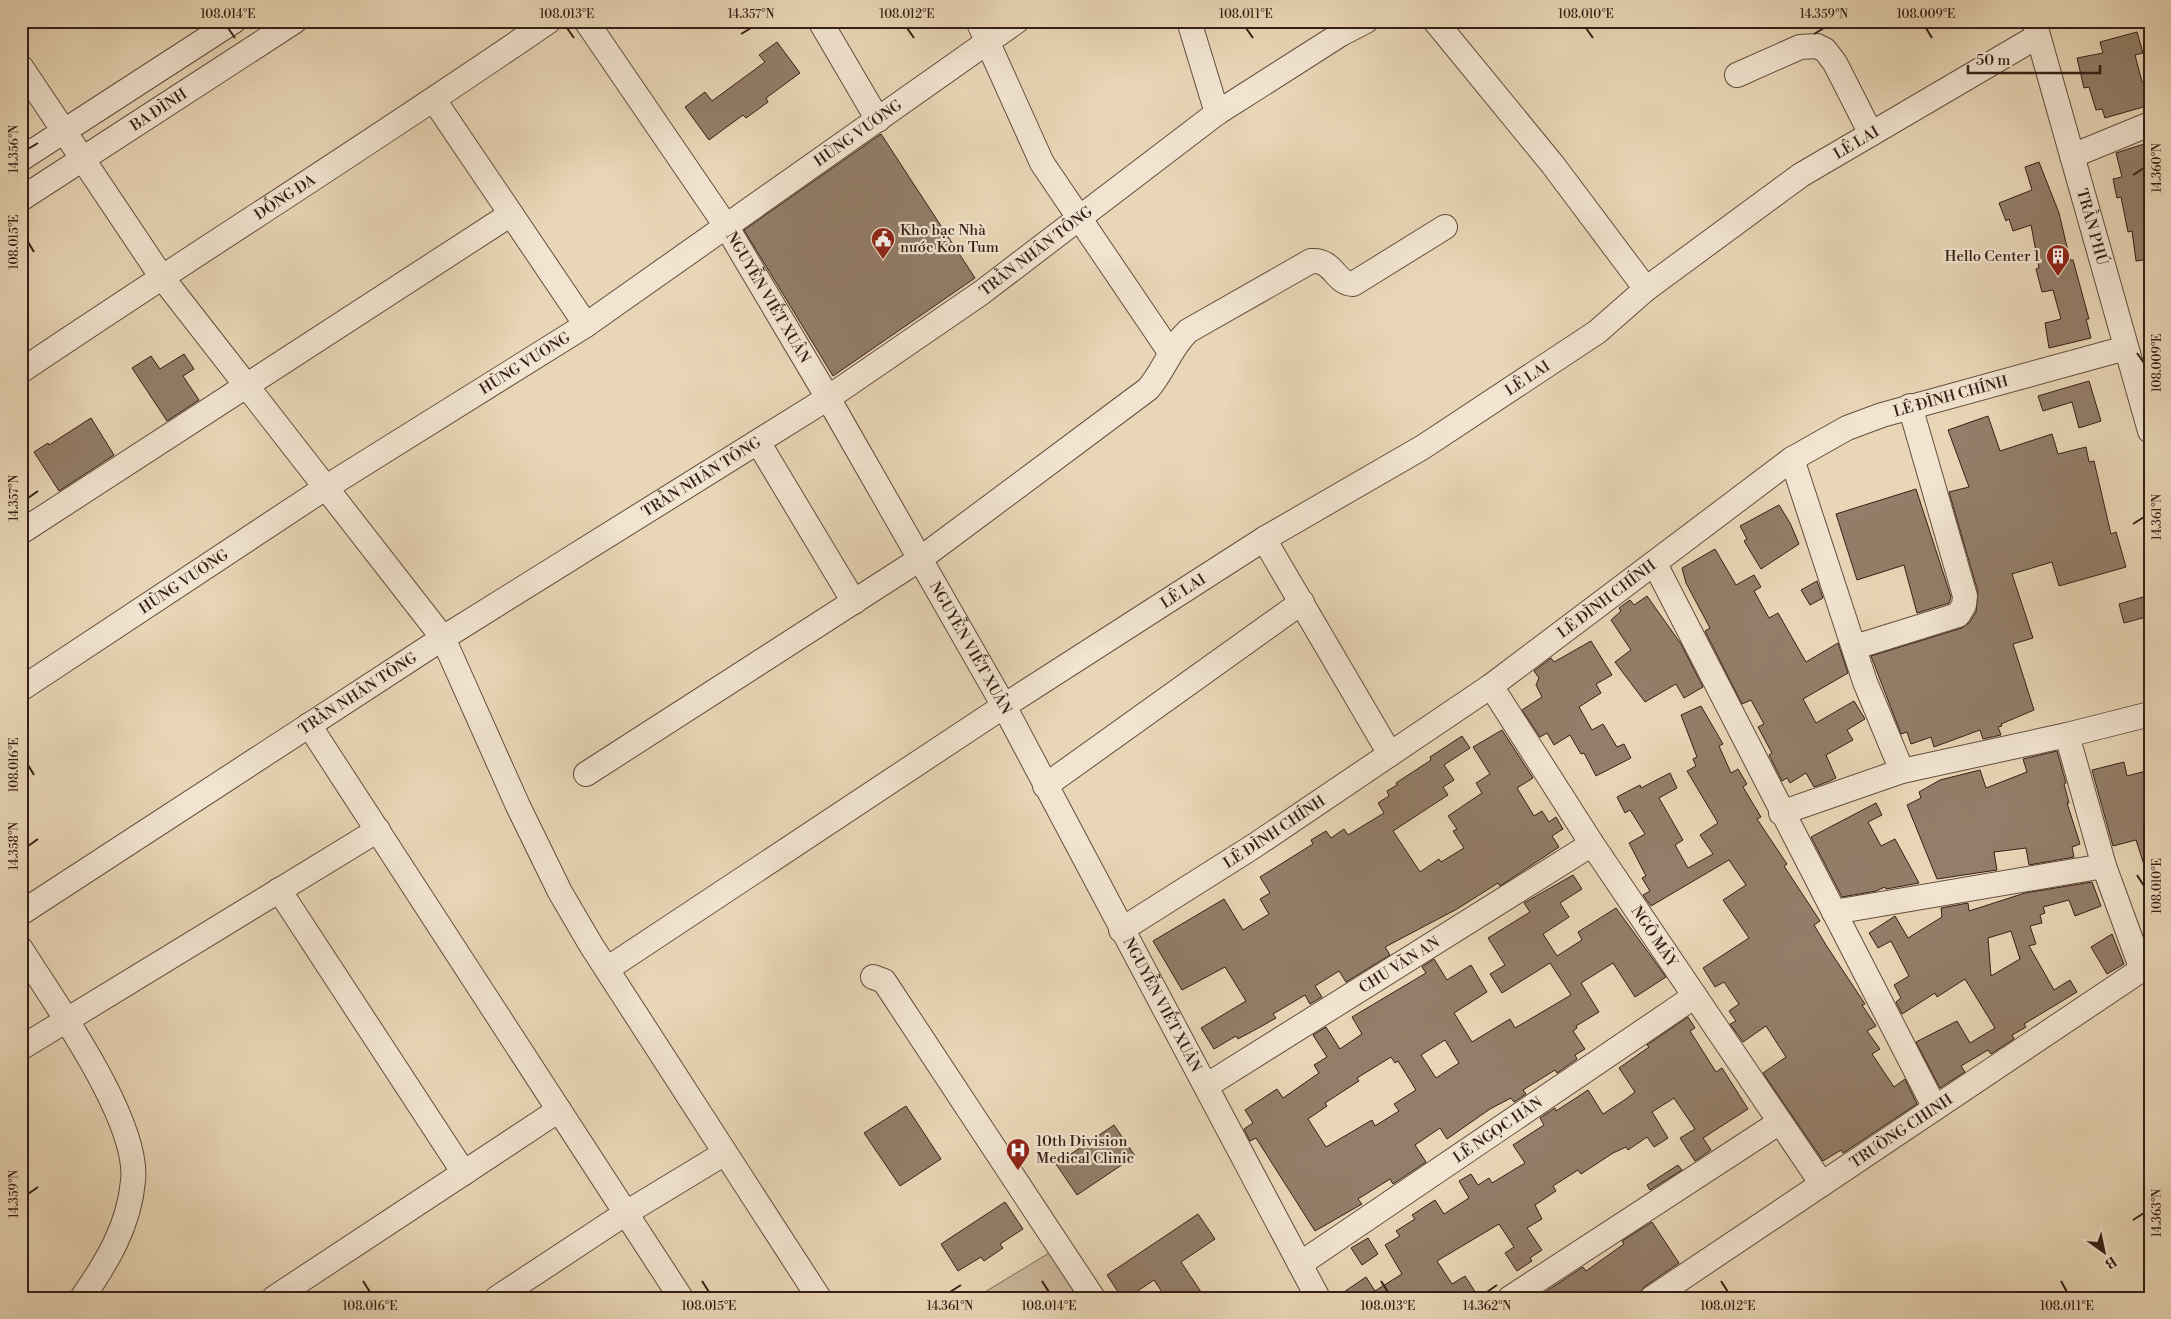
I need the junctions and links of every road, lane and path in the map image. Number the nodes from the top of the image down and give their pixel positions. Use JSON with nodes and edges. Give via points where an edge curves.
{"nodes":[{"id":1,"x":234,"y":21,"type":"edge"},
{"id":2,"x":295,"y":21,"type":"edge"},
{"id":3,"x":549,"y":21,"type":"edge"},
{"id":4,"x":586,"y":21,"type":"edge"},
{"id":5,"x":820,"y":21,"type":"edge"},
{"id":6,"x":1017,"y":21,"type":"edge"},
{"id":7,"x":1189,"y":21,"type":"edge"},
{"id":8,"x":1366,"y":21,"type":"edge"},
{"id":9,"x":1435,"y":21,"type":"edge"},
{"id":10,"x":1338,"y":28,"type":"edge"},
{"id":11,"x":2036,"y":28,"type":"edge"},
{"id":12,"x":983,"y":32,"type":"edge"},
{"id":13,"x":21,"y":67,"type":"edge"},
{"id":14,"x":1737,"y":75,"type":"dead end"},
{"id":15,"x":434,"y":100,"type":"junction"},
{"id":16,"x":1217,"y":113,"type":"junction"},
{"id":17,"x":878,"y":120,"type":"junction"},
{"id":18,"x":2150,"y":124,"type":"edge"},
{"id":19,"x":64,"y":131,"type":"junction"},
{"id":20,"x":1871,"y":134,"type":"junction"},
{"id":21,"x":2072,"y":156,"type":"junction"},
{"id":22,"x":21,"y":158,"type":"edge"},
{"id":23,"x":82,"y":160,"type":"junction"},
{"id":24,"x":21,"y":199,"type":"edge"},
{"id":25,"x":511,"y":214,"type":"junction"},
{"id":26,"x":1080,"y":219,"type":"junction"},
{"id":27,"x":726,"y":226,"type":"junction"},
{"id":28,"x":1446,"y":227,"type":"dead end"},
{"id":29,"x":162,"y":276,"type":"junction"},
{"id":30,"x":1646,"y":289,"type":"junction"},
{"id":31,"x":586,"y":325,"type":"junction"},
{"id":32,"x":2126,"y":348,"type":"junction"},
{"id":33,"x":1170,"y":352,"type":"junction"},
{"id":34,"x":21,"y":371,"type":"edge"},
{"id":35,"x":245,"y":386,"type":"junction"},
{"id":36,"x":828,"y":398,"type":"junction"},
{"id":37,"x":1910,"y":406,"type":"junction"},
{"id":38,"x":2150,"y":432,"type":"edge"},
{"id":39,"x":758,"y":442,"type":"junction"},
{"id":40,"x":1792,"y":459,"type":"junction"},
{"id":41,"x":325,"y":488,"type":"junction"},
{"id":42,"x":21,"y":532,"type":"edge"},
{"id":43,"x":1264,"y":539,"type":"junction"},
{"id":44,"x":920,"y":559,"type":"junction"},
{"id":45,"x":1655,"y":564,"type":"junction"},
{"id":46,"x":854,"y":602,"type":"junction"},
{"id":47,"x":1302,"y":602,"type":"junction"},
{"id":48,"x":443,"y":638,"type":"junction"},
{"id":49,"x":1855,"y":647,"type":"junction"},
{"id":50,"x":1491,"y":686,"type":"junction"},
{"id":51,"x":21,"y":689,"type":"edge"},
{"id":52,"x":1004,"y":706,"type":"junction"},
{"id":53,"x":2150,"y":714,"type":"edge"},
{"id":54,"x":309,"y":725,"type":"junction"},
{"id":55,"x":2067,"y":735,"type":"junction"},
{"id":56,"x":1390,"y":754,"type":"junction"},
{"id":57,"x":1902,"y":771,"type":"junction"},
{"id":58,"x":586,"y":774,"type":"dead end"},
{"id":59,"x":1045,"y":786,"type":"junction"},
{"id":60,"x":1781,"y":813,"type":"junction"},
{"id":61,"x":378,"y":830,"type":"junction"},
{"id":62,"x":1592,"y":844,"type":"junction"},
{"id":63,"x":2104,"y":866,"type":"junction"},
{"id":64,"x":279,"y":890,"type":"junction"},
{"id":65,"x":21,"y":912,"type":"edge"},
{"id":66,"x":1834,"y":912,"type":"junction"},
{"id":67,"x":1121,"y":930,"type":"junction"},
{"id":68,"x":21,"y":949,"type":"edge"},
{"id":69,"x":606,"y":969,"type":"junction"},
{"id":70,"x":2147,"y":971,"type":"edge"},
{"id":71,"x":873,"y":976,"type":"dead end"},
{"id":72,"x":1695,"y":996,"type":"junction"},
{"id":73,"x":65,"y":1020,"type":"junction"},
{"id":74,"x":21,"y":1048,"type":"edge"},
{"id":75,"x":1206,"y":1086,"type":"junction"},
{"id":76,"x":1935,"y":1108,"type":"junction"},
{"id":77,"x":559,"y":1110,"type":"junction"},
{"id":78,"x":1780,"y":1122,"type":"junction"},
{"id":79,"x":726,"y":1153,"type":"junction"},
{"id":80,"x":464,"y":1173,"type":"junction"},
{"id":81,"x":1822,"y":1184,"type":"junction"},
{"id":82,"x":626,"y":1213,"type":"junction"},
{"id":83,"x":1300,"y":1264,"type":"junction"},
{"id":84,"x":82,"y":1298,"type":"edge"},
{"id":85,"x":274,"y":1298,"type":"edge"},
{"id":86,"x":497,"y":1298,"type":"edge"},
{"id":87,"x":681,"y":1298,"type":"edge"},
{"id":88,"x":819,"y":1298,"type":"edge"},
{"id":89,"x":1093,"y":1298,"type":"edge"},
{"id":90,"x":1318,"y":1298,"type":"edge"},
{"id":91,"x":1510,"y":1298,"type":"edge"},
{"id":92,"x":1652,"y":1298,"type":"edge"},
{"id":93,"x":1680,"y":1298,"type":"edge"}],
"edges":[{"from":1,"to":19,"type":"street"},
{"from":2,"to":23,"type":"street","name":"BA ĐÌNH"},
{"from":3,"to":15,"type":"street","name":"ĐỐNG ĐA"},
{"from":4,"to":27,"type":"street","name":"NGUYỄN VIẾT XUÂN"},
{"from":5,"to":17,"type":"street"},
{"from":6,"to":12,"type":"street","name":"HÙNG VƯƠNG"},
{"from":7,"to":16,"type":"street"},
{"from":8,"to":10,"type":"street","name":"TRẦN NHÂN TÔNG"},
{"from":9,"to":30,"type":"street","via":[[1553,165]]},
{"from":10,"to":16,"type":"street","name":"TRẦN NHÂN TÔNG"},
{"from":11,"to":20,"type":"street","name":"LÊ LAI"},
{"from":11,"to":21,"type":"street","name":"TRẦN PHÚ"},
{"from":12,"to":17,"type":"street","name":"HÙNG VƯƠNG"},
{"from":12,"to":26,"type":"street","via":[[1042,163]]},
{"from":13,"to":19,"type":"street"},
{"from":14,"to":20,"type":"street","via":[[1800,47],[1816,46],[1825,50],[1835,63]]},
{"from":15,"to":25,"type":"street"},
{"from":15,"to":29,"type":"street","name":"ĐỐNG ĐA"},
{"from":16,"to":26,"type":"street","name":"TRẦN NHÂN TÔNG"},
{"from":17,"to":27,"type":"street","name":"HÙNG VƯƠNG"},
{"from":18,"to":21,"type":"street"},
{"from":19,"to":22,"type":"street"},
{"from":19,"to":23,"type":"street"},
{"from":20,"to":30,"type":"street","name":"LÊ LAI","via":[[1801,175]]},
{"from":21,"to":32,"type":"street","name":"TRẦN PHÚ"},
{"from":23,"to":24,"type":"street","name":"BA ĐÌNH"},
{"from":23,"to":29,"type":"street"},
{"from":25,"to":31,"type":"street"},
{"from":25,"to":35,"type":"street"},
{"from":26,"to":33,"type":"street"},
{"from":26,"to":36,"type":"street","name":"TRẦN NHÂN TÔNG","via":[[981,293]]},
{"from":27,"to":31,"type":"street","name":"HÙNG VƯƠNG"},
{"from":27,"to":36,"type":"street","name":"NGUYỄN VIẾT XUÂN"},
{"from":28,"to":33,"type":"street","via":[[1353,284],[1348,284],[1320,260],[1303,264],[1188,332]]},
{"from":29,"to":34,"type":"street","name":"ĐỐNG ĐA"},
{"from":29,"to":35,"type":"street"},
{"from":30,"to":43,"type":"street","name":"LÊ LAI","via":[[1597,332],[1423,447]]},
{"from":31,"to":41,"type":"street","name":"HÙNG VƯƠNG"},
{"from":32,"to":37,"type":"street","name":"LÊ ĐÌNH CHÍNH"},
{"from":32,"to":38,"type":"street","name":"TRẦN PHÚ"},
{"from":33,"to":44,"type":"street","via":[[1163,369],[1148,389]]},
{"from":35,"to":41,"type":"street"},
{"from":35,"to":42,"type":"street"},
{"from":36,"to":39,"type":"street","name":"TRẦN NHÂN TÔNG"},
{"from":36,"to":44,"type":"street","name":"NGUYỄN VIẾT XUÂN"},
{"from":37,"to":40,"type":"street","name":"LÊ ĐÌNH CHÍNH","via":[[1847,428]]},
{"from":37,"to":49,"type":"street","via":[[1965,596],[1964,605],[1958,615]]},
{"from":39,"to":46,"type":"street"},
{"from":39,"to":48,"type":"street","name":"TRẦN NHÂN TÔNG"},
{"from":40,"to":45,"type":"street","name":"LÊ ĐÌNH CHÍNH"},
{"from":40,"to":49,"type":"street"},
{"from":41,"to":48,"type":"street"},
{"from":41,"to":51,"type":"street","name":"HÙNG VƯƠNG"},
{"from":43,"to":47,"type":"street"},
{"from":43,"to":52,"type":"street","name":"LÊ LAI"},
{"from":44,"to":46,"type":"street"},
{"from":44,"to":52,"type":"street","name":"NGUYỄN VIẾT XUÂN"},
{"from":45,"to":50,"type":"street","name":"LÊ ĐÌNH CHÍNH"},
{"from":45,"to":60,"type":"street"},
{"from":46,"to":58,"type":"street"},
{"from":47,"to":56,"type":"street"},
{"from":47,"to":59,"type":"street"},
{"from":48,"to":54,"type":"street","name":"TRẦN NHÂN TÔNG"},
{"from":48,"to":69,"type":"street","via":[[560,892]]},
{"from":49,"to":57,"type":"street","via":[[1877,714]]},
{"from":50,"to":56,"type":"street","name":"LÊ ĐÌNH CHÍNH"},
{"from":50,"to":62,"type":"street","name":"NGÔ MÂY"},
{"from":52,"to":59,"type":"street","name":"NGUYỄN VIẾT XUÂN"},
{"from":52,"to":69,"type":"street","name":"LÊ LAI"},
{"from":53,"to":55,"type":"street"},
{"from":54,"to":61,"type":"street"},
{"from":54,"to":65,"type":"street","name":"TRẦN NHÂN TÔNG"},
{"from":55,"to":57,"type":"street"},
{"from":55,"to":63,"type":"street"},
{"from":56,"to":67,"type":"street","name":"LÊ ĐÌNH CHÍNH","via":[[1254,846]]},
{"from":57,"to":60,"type":"street"},
{"from":59,"to":67,"type":"street","name":"NGUYỄN VIẾT XUÂN"},
{"from":60,"to":66,"type":"street"},
{"from":61,"to":64,"type":"street"},
{"from":61,"to":77,"type":"street"},
{"from":62,"to":72,"type":"street","name":"NGÔ MÂY"},
{"from":62,"to":75,"type":"street","name":"CHU VĂN AN"},
{"from":63,"to":66,"type":"street"},
{"from":63,"to":70,"type":"street"},
{"from":64,"to":73,"type":"street"},
{"from":64,"to":80,"type":"street"},
{"from":66,"to":76,"type":"street"},
{"from":67,"to":75,"type":"street","name":"NGUYỄN VIẾT XUÂN"},
{"from":68,"to":73,"type":"street"},
{"from":69,"to":79,"type":"street"},
{"from":70,"to":76,"type":"street","name":"TRƯỜNG CHINH"},
{"from":70,"to":93,"type":"street","name":"TRƯỜNG CHINH"},
{"from":71,"to":89,"type":"street","via":[[884,981]]},
{"from":72,"to":78,"type":"street","name":"NGÔ MÂY"},
{"from":72,"to":83,"type":"street","name":"LÊ NGỌC HÂN"},
{"from":73,"to":74,"type":"street"},
{"from":73,"to":84,"type":"street","via":[[104,1084],[128,1138],[134,1180],[121,1234]]},
{"from":75,"to":83,"type":"street","name":"NGUYỄN VIẾT XUÂN"},
{"from":76,"to":81,"type":"street","name":"TRƯỜNG CHINH"},
{"from":77,"to":80,"type":"street"},
{"from":77,"to":82,"type":"street"},
{"from":78,"to":81,"type":"street","name":"NGÔ MÂY"},
{"from":78,"to":91,"type":"street"},
{"from":79,"to":82,"type":"street"},
{"from":79,"to":88,"type":"street"},
{"from":80,"to":85,"type":"street"},
{"from":81,"to":92,"type":"street","name":"TRƯỜNG CHINH"},
{"from":82,"to":86,"type":"street"},
{"from":82,"to":87,"type":"street"},
{"from":83,"to":90,"type":"street","name":"NGUYỄN VIẾT XUÂN"}]}
